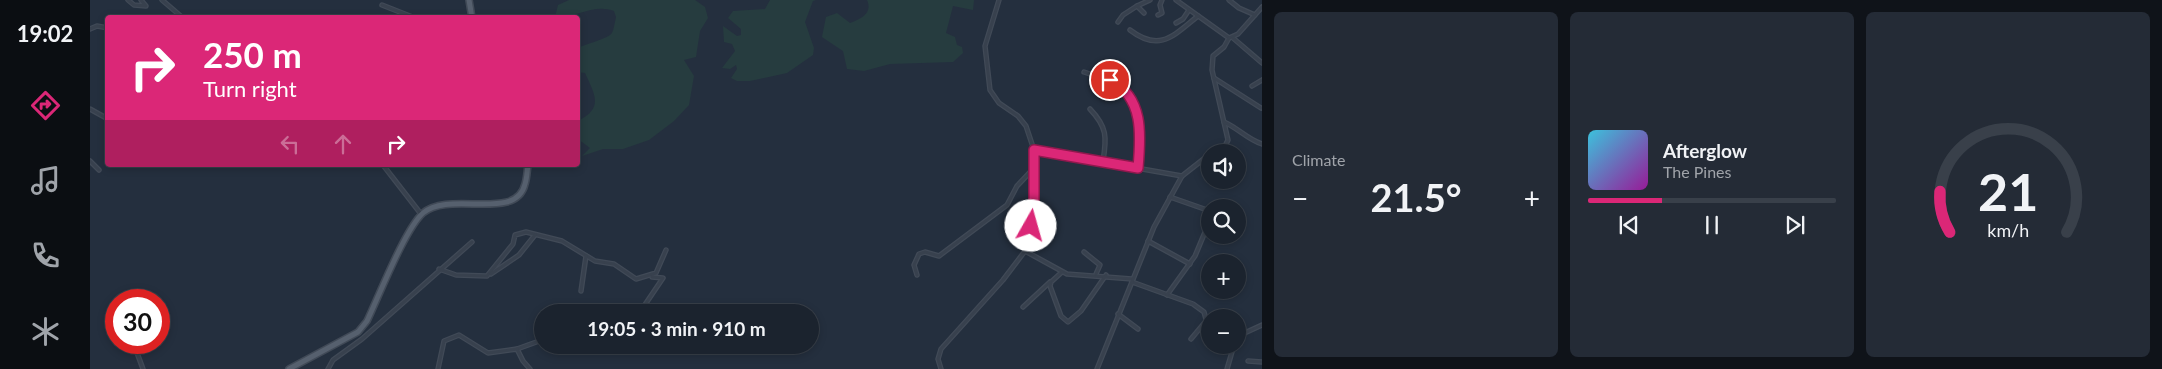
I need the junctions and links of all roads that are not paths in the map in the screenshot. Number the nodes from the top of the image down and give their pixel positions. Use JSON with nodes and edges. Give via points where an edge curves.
{"nodes":[{"id":1,"x":128,"y":0,"type":"edge"},
{"id":2,"x":141,"y":0,"type":"edge"},
{"id":3,"x":162,"y":0,"type":"edge"},
{"id":4,"x":469,"y":0,"type":"edge"},
{"id":5,"x":999,"y":0,"type":"edge"},
{"id":6,"x":1150,"y":0,"type":"edge"},
{"id":7,"x":1162,"y":0,"type":"edge"},
{"id":8,"x":1176,"y":0,"type":"edge"},
{"id":9,"x":1229,"y":0,"type":"edge"},
{"id":10,"x":382,"y":5,"type":"dead end"},
{"id":11,"x":1137,"y":6,"type":"junction"},
{"id":12,"x":1262,"y":7,"type":"edge"},
{"id":13,"x":1190,"y":10,"type":"junction"},
{"id":14,"x":1144,"y":13,"type":"dead end"},
{"id":15,"x":180,"y":15,"type":"edge"},
{"id":16,"x":407,"y":15,"type":"edge"},
{"id":17,"x":472,"y":15,"type":"edge"},
{"id":18,"x":1158,"y":15,"type":"dead end"},
{"id":19,"x":1255,"y":15,"type":"junction"},
{"id":20,"x":1198,"y":16,"type":"junction"},
{"id":21,"x":1118,"y":22,"type":"dead end"},
{"id":22,"x":1176,"y":23,"type":"dead end"},
{"id":23,"x":105,"y":27,"type":"edge"},
{"id":24,"x":90,"y":29,"type":"edge"},
{"id":25,"x":1130,"y":30,"type":"dead end"},
{"id":26,"x":1231,"y":38,"type":"junction"},
{"id":27,"x":1262,"y":63,"type":"edge"},
{"id":28,"x":1084,"y":72,"type":"dead end"},
{"id":29,"x":1214,"y":78,"type":"junction"},
{"id":30,"x":1262,"y":80,"type":"edge"},
{"id":31,"x":1252,"y":86,"type":"dead end"},
{"id":32,"x":1090,"y":108,"type":"dead end"},
{"id":33,"x":1261,"y":108,"type":"edge"},
{"id":34,"x":90,"y":109,"type":"edge"},
{"id":35,"x":105,"y":117,"type":"edge"},
{"id":36,"x":1224,"y":122,"type":"junction"},
{"id":37,"x":1226,"y":144,"type":"edge"},
{"id":38,"x":1262,"y":144,"type":"edge"},
{"id":39,"x":1034,"y":150,"type":"junction"},
{"id":40,"x":90,"y":161,"type":"edge"},
{"id":41,"x":1201,"y":161,"type":"edge"},
{"id":42,"x":1102,"y":162,"type":"junction"},
{"id":43,"x":385,"y":167,"type":"edge"},
{"id":44,"x":528,"y":167,"type":"edge"},
{"id":45,"x":1034,"y":168,"type":"junction"},
{"id":46,"x":1138,"y":168,"type":"junction"},
{"id":47,"x":99,"y":170,"type":"dead end"},
{"id":48,"x":1182,"y":176,"type":"junction"},
{"id":49,"x":1170,"y":197,"type":"junction"},
{"id":50,"x":1201,"y":208,"type":"edge"},
{"id":51,"x":422,"y":215,"type":"junction"},
{"id":52,"x":537,"y":236,"type":"junction"},
{"id":53,"x":1201,"y":240,"type":"edge"},
{"id":54,"x":472,"y":242,"type":"dead end"},
{"id":55,"x":1148,"y":242,"type":"junction"},
{"id":56,"x":666,"y":250,"type":"dead end"},
{"id":57,"x":1025,"y":251,"type":"junction"},
{"id":58,"x":1084,"y":252,"type":"dead end"},
{"id":59,"x":586,"y":256,"type":"junction"},
{"id":60,"x":1190,"y":264,"type":"junction"},
{"id":61,"x":439,"y":269,"type":"junction"},
{"id":62,"x":1062,"y":272,"type":"junction"},
{"id":63,"x":490,"y":275,"type":"junction"},
{"id":64,"x":918,"y":275,"type":"dead end"},
{"id":65,"x":1095,"y":275,"type":"junction"},
{"id":66,"x":1106,"y":276,"type":"junction"},
{"id":67,"x":649,"y":277,"type":"junction"},
{"id":68,"x":1132,"y":280,"type":"junction"},
{"id":69,"x":1051,"y":282,"type":"junction"},
{"id":70,"x":581,"y":291,"type":"dead end"},
{"id":71,"x":1167,"y":294,"type":"junction"},
{"id":72,"x":645,"y":304,"type":"edge"},
{"id":73,"x":1023,"y":307,"type":"dead end"},
{"id":74,"x":1201,"y":309,"type":"edge"},
{"id":75,"x":1118,"y":314,"type":"junction"},
{"id":76,"x":1262,"y":325,"type":"edge"},
{"id":77,"x":1201,"y":328,"type":"edge"},
{"id":78,"x":1138,"y":329,"type":"dead end"},
{"id":79,"x":358,"y":332,"type":"junction"},
{"id":80,"x":1246,"y":332,"type":"edge"},
{"id":81,"x":362,"y":339,"type":"junction"},
{"id":82,"x":1191,"y":339,"type":"dead end"},
{"id":83,"x":534,"y":343,"type":"edge"},
{"id":84,"x":517,"y":349,"type":"junction"},
{"id":85,"x":137,"y":354,"type":"edge"},
{"id":86,"x":1231,"y":354,"type":"edge"},
{"id":87,"x":1248,"y":361,"type":"dead end"},
{"id":88,"x":1262,"y":362,"type":"edge"},
{"id":89,"x":143,"y":369,"type":"edge"},
{"id":90,"x":289,"y":369,"type":"edge"},
{"id":91,"x":328,"y":369,"type":"edge"},
{"id":92,"x":438,"y":369,"type":"edge"},
{"id":93,"x":530,"y":369,"type":"edge"},
{"id":94,"x":941,"y":369,"type":"edge"},
{"id":95,"x":1097,"y":369,"type":"edge"},
{"id":96,"x":1227,"y":369,"type":"edge"}],
"edges":[{"from":1,"to":2,"type":"street","via":[[134,5],[146,6]]},
{"from":3,"to":15,"type":"street"},
{"from":4,"to":17,"type":"main road"},
{"from":5,"to":39,"type":"street","via":[[985,46],[990,90],[999,103],[1026,126]]},
{"from":6,"to":11,"type":"street"},
{"from":7,"to":18,"type":"street","via":[[1162,13]]},
{"from":8,"to":13,"type":"street"},
{"from":9,"to":19,"type":"street"},
{"from":10,"to":16,"type":"street"},
{"from":11,"to":14,"type":"street"},
{"from":11,"to":21,"type":"street"},
{"from":12,"to":19,"type":"street"},
{"from":13,"to":20,"type":"street"},
{"from":13,"to":22,"type":"street"},
{"from":19,"to":26,"type":"street"},
{"from":20,"to":25,"type":"street","via":[[1178,33],[1166,38],[1148,41]]},
{"from":20,"to":26,"type":"street"},
{"from":23,"to":24,"type":"street"},
{"from":26,"to":27,"type":"street"},
{"from":26,"to":29,"type":"street","via":[[1213,56]]},
{"from":28,"to":46,"type":"street","via":[[1115,83],[1130,96],[1136,109],[1140,140]]},
{"from":29,"to":33,"type":"street"},
{"from":29,"to":36,"type":"street"},
{"from":30,"to":31,"type":"street"},
{"from":32,"to":42,"type":"street","via":[[1104,126]]},
{"from":34,"to":35,"type":"street"},
{"from":36,"to":37,"type":"street"},
{"from":36,"to":38,"type":"street"},
{"from":39,"to":42,"type":"street"},
{"from":39,"to":45,"type":"street"},
{"from":40,"to":47,"type":"street"},
{"from":41,"to":48,"type":"street"},
{"from":42,"to":46,"type":"street"},
{"from":43,"to":51,"type":"street"},
{"from":44,"to":51,"type":"main road","via":[[525,186],[511,202],[495,205],[447,203],[430,208]]},
{"from":45,"to":57,"type":"street","via":[[1034,210]]},
{"from":45,"to":64,"type":"street","via":[[1007,205],[960,238],[946,252],[934,256],[925,252],[919,254],[914,265]]},
{"from":46,"to":48,"type":"street"},
{"from":48,"to":49,"type":"street"},
{"from":49,"to":50,"type":"street"},
{"from":49,"to":55,"type":"street"},
{"from":51,"to":79,"type":"main road","via":[[409,231],[367,321]]},
{"from":52,"to":59,"type":"street","via":[[562,241]]},
{"from":52,"to":63,"type":"street","via":[[519,255]]},
{"from":52,"to":63,"type":"street","via":[[526,232],[514,235],[513,244],[498,260]]},
{"from":53,"to":60,"type":"street"},
{"from":54,"to":61,"type":"street"},
{"from":55,"to":60,"type":"street"},
{"from":55,"to":68,"type":"street"},
{"from":56,"to":67,"type":"street","via":[[658,271]]},
{"from":57,"to":62,"type":"street"},
{"from":57,"to":94,"type":"street","via":[[941,349],[938,359]]},
{"from":58,"to":65,"type":"street","via":[[1100,266]]},
{"from":59,"to":67,"type":"street","via":[[614,264],[632,278]]},
{"from":59,"to":70,"type":"street"},
{"from":60,"to":71,"type":"street"},
{"from":61,"to":63,"type":"street","via":[[456,275]]},
{"from":61,"to":81,"type":"street"},
{"from":62,"to":65,"type":"street"},
{"from":62,"to":69,"type":"street"},
{"from":65,"to":66,"type":"street"},
{"from":66,"to":68,"type":"street"},
{"from":66,"to":69,"type":"street","via":[[1087,304],[1068,322],[1057,309]]},
{"from":67,"to":72,"type":"street","via":[[663,278]]},
{"from":68,"to":71,"type":"street"},
{"from":68,"to":75,"type":"street"},
{"from":69,"to":73,"type":"street"},
{"from":71,"to":74,"type":"street"},
{"from":75,"to":78,"type":"street"},
{"from":75,"to":95,"type":"street"},
{"from":76,"to":80,"type":"street"},
{"from":77,"to":82,"type":"street"},
{"from":79,"to":81,"type":"street"},
{"from":79,"to":90,"type":"main road"},
{"from":81,"to":91,"type":"street","via":[[334,360]]},
{"from":83,"to":84,"type":"street"},
{"from":84,"to":92,"type":"street","via":[[488,353],[459,335],[444,341]]},
{"from":84,"to":93,"type":"street"},
{"from":85,"to":89,"type":"street"},
{"from":86,"to":96,"type":"street"},
{"from":87,"to":88,"type":"street"}]}
